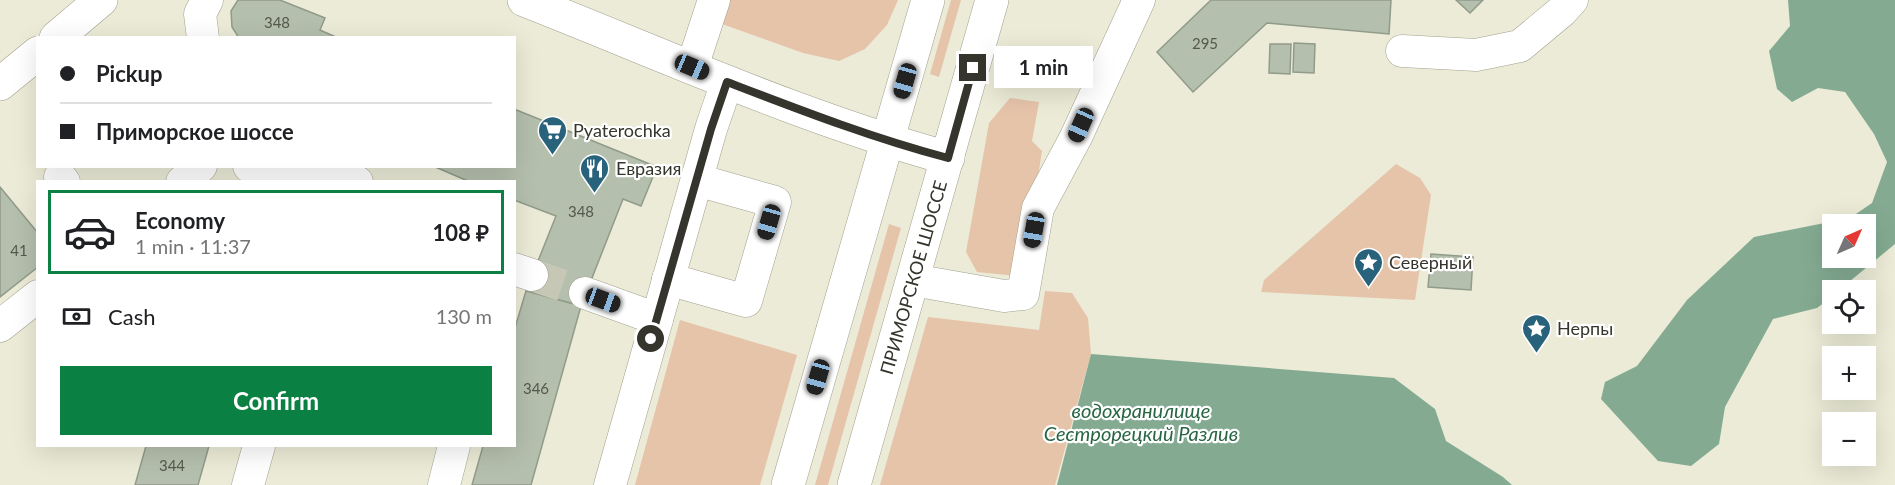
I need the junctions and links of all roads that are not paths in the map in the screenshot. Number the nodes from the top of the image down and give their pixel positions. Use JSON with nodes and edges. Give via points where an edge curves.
{"nodes":[{"id":1,"x":101,"y":0,"type":"edge"},
{"id":2,"x":207,"y":0,"type":"edge"},
{"id":3,"x":524,"y":0,"type":"edge"},
{"id":4,"x":714,"y":0,"type":"edge"},
{"id":5,"x":928,"y":0,"type":"edge"},
{"id":6,"x":992,"y":0,"type":"edge"},
{"id":7,"x":1139,"y":0,"type":"edge"},
{"id":8,"x":1572,"y":0,"type":"edge"},
{"id":9,"x":58,"y":36,"type":"edge"},
{"id":10,"x":203,"y":36,"type":"edge"},
{"id":11,"x":1402,"y":51,"type":"dead end"},
{"id":12,"x":36,"y":55,"type":"edge"},
{"id":13,"x":692,"y":67,"type":"junction"},
{"id":14,"x":727,"y":82,"type":"junction"},
{"id":15,"x":0,"y":84,"type":"edge"},
{"id":16,"x":888,"y":142,"type":"junction"},
{"id":17,"x":948,"y":158,"type":"junction"},
{"id":18,"x":199,"y":168,"type":"edge"},
{"id":19,"x":283,"y":168,"type":"edge"},
{"id":20,"x":184,"y":180,"type":"edge"},
{"id":21,"x":353,"y":180,"type":"edge"},
{"id":22,"x":697,"y":180,"type":"junction"},
{"id":23,"x":668,"y":279,"type":"junction"},
{"id":24,"x":913,"y":280,"type":"junction"},
{"id":25,"x":585,"y":293,"type":"tunnel mouth"},
{"id":26,"x":36,"y":298,"type":"edge"},
{"id":27,"x":657,"y":319,"type":"junction"},
{"id":28,"x":0,"y":326,"type":"edge"},
{"id":29,"x":259,"y":447,"type":"edge"},
{"id":30,"x":454,"y":447,"type":"edge"},
{"id":31,"x":248,"y":485,"type":"edge"},
{"id":32,"x":444,"y":485,"type":"edge"},
{"id":33,"x":610,"y":485,"type":"edge"},
{"id":34,"x":788,"y":485,"type":"edge"},
{"id":35,"x":854,"y":485,"type":"edge"}],
"edges":[{"from":1,"to":9,"type":"main road"},
{"from":2,"to":10,"type":"street","via":[[200,14]]},
{"from":3,"to":13,"type":"main road"},
{"from":4,"to":13,"type":"street"},
{"from":5,"to":16,"type":"main road"},
{"from":6,"to":17,"type":"main road","name":"ПРИМОРСКОЕ ШОССЕ"},
{"from":7,"to":24,"type":"street","via":[[1076,137],[1038,208],[1023,294],[1004,296]]},
{"from":8,"to":11,"type":"street","via":[[1521,46],[1476,55]]},
{"from":12,"to":15,"type":"main road"},
{"from":13,"to":14,"type":"main road"},
{"from":14,"to":16,"type":"main road"},
{"from":14,"to":22,"type":"street"},
{"from":16,"to":17,"type":"main road"},
{"from":16,"to":34,"type":"main road"},
{"from":17,"to":24,"type":"main road","name":"ПРИМОРСКОЕ ШОССЕ"},
{"from":18,"to":20,"type":"street"},
{"from":19,"to":21,"type":"street","via":[[334,171]]},
{"from":22,"to":23,"type":"street"},
{"from":22,"to":23,"type":"street","via":[[775,202],[746,301]]},
{"from":23,"to":27,"type":"street"},
{"from":24,"to":35,"type":"main road","name":"ПРИМОРСКОЕ ШОССЕ"},
{"from":25,"to":27,"type":"street"},
{"from":26,"to":28,"type":"street"},
{"from":27,"to":33,"type":"street"},
{"from":29,"to":31,"type":"street"},
{"from":30,"to":32,"type":"street"}]}
